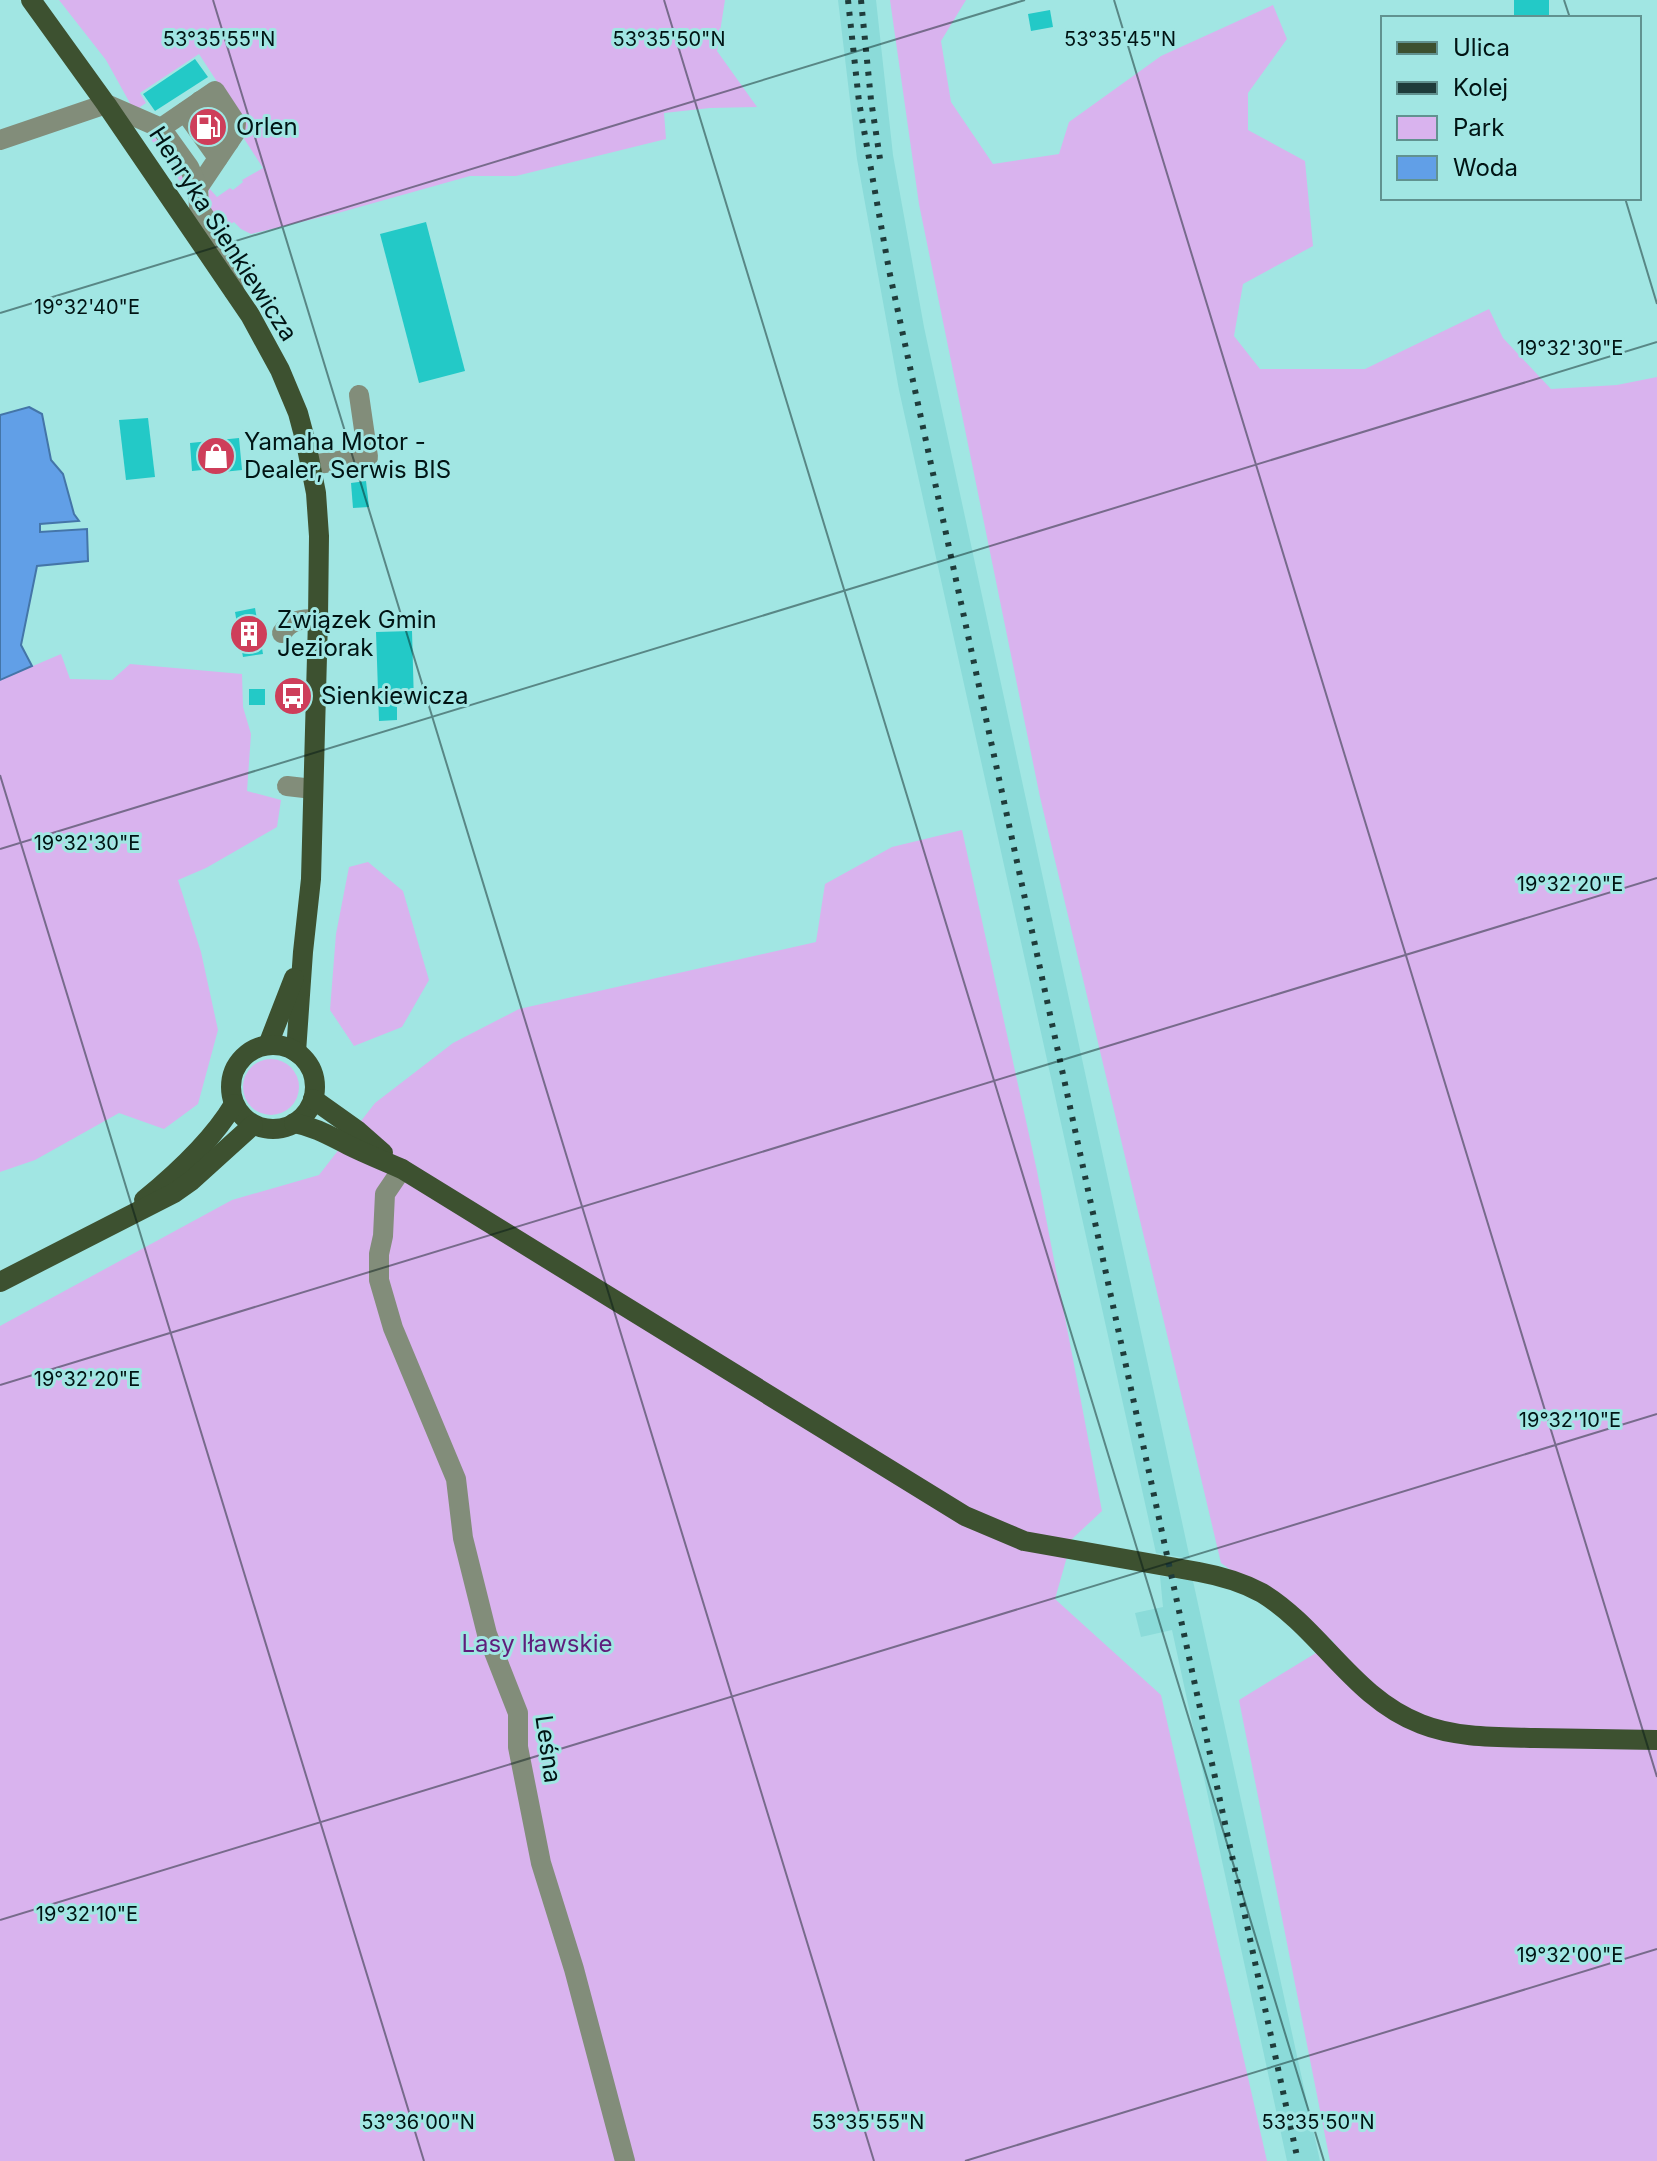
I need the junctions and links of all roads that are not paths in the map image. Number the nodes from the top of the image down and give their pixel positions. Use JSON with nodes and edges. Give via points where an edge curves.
{"nodes":[{"id":1,"x":31,"y":0,"type":"edge"},
{"id":2,"x":106,"y":104,"type":"junction"},
{"id":3,"x":193,"y":106,"type":"junction"},
{"id":4,"x":161,"y":128,"type":"junction"},
{"id":5,"x":0,"y":140,"type":"edge"},
{"id":6,"x":223,"y":150,"type":"junction"},
{"id":7,"x":198,"y":188,"type":"junction"},
{"id":8,"x":234,"y":291,"type":"junction"},
{"id":9,"x":359,"y":395,"type":"dead end"},
{"id":10,"x":310,"y":465,"type":"junction"},
{"id":11,"x":318,"y":619,"type":"junction"},
{"id":12,"x":282,"y":633,"type":"dead end"},
{"id":13,"x":287,"y":786,"type":"dead end"},
{"id":14,"x":313,"y":789,"type":"junction"},
{"id":15,"x":303,"y":952,"type":"junction"},
{"id":16,"x":268,"y":1045,"type":"junction"},
{"id":17,"x":296,"y":1052,"type":"junction"},
{"id":18,"x":313,"y":1099,"type":"junction"},
{"id":19,"x":234,"y":1104,"type":"junction"},
{"id":20,"x":294,"y":1123,"type":"junction"},
{"id":21,"x":253,"y":1125,"type":"junction"},
{"id":22,"x":402,"y":1169,"type":"junction"},
{"id":23,"x":119,"y":1220,"type":"junction"},
{"id":24,"x":0,"y":1282,"type":"edge"},
{"id":25,"x":1657,"y":1740,"type":"edge"},
{"id":26,"x":625,"y":2161,"type":"edge"}],
"edges":[{"from":1,"to":2,"type":"main road","name":"Henryka Sienkiewicza"},
{"from":2,"to":4,"type":"lane"},
{"from":2,"to":5,"type":"lane"},
{"from":2,"to":8,"type":"main road","name":"Henryka Sienkiewicza"},
{"from":3,"to":4,"type":"lane"},
{"from":3,"to":6,"type":"lane"},
{"from":3,"to":6,"type":"lane","via":[[215,91],[237,125]]},
{"from":4,"to":7,"type":"lane"},
{"from":6,"to":7,"type":"lane"},
{"from":7,"to":8,"type":"lane","via":[[199,208],[226,250]]},
{"from":8,"to":10,"type":"main road","name":"Henryka Sienkiewicza","via":[[280,370],[298,413]]},
{"from":9,"to":10,"type":"lane","via":[[368,457]]},
{"from":10,"to":11,"type":"main road","name":"Henryka Sienkiewicza","via":[[319,536]]},
{"from":11,"to":12,"type":"lane","via":[[294,621]]},
{"from":11,"to":14,"type":"main road","name":"Henryka Sienkiewicza"},
{"from":13,"to":14,"type":"lane"},
{"from":14,"to":15,"type":"main road","name":"Henryka Sienkiewicza"},
{"from":15,"to":16,"type":"main road","name":"Henryka Sienkiewicza"},
{"from":15,"to":17,"type":"main road","name":"Henryka Sienkiewicza"},
{"from":16,"to":17,"type":"main road"},
{"from":16,"to":19,"type":"main road","via":[[241,1059],[233,1073]]},
{"from":17,"to":18,"type":"main road","via":[[312,1073]]},
{"from":18,"to":20,"type":"main road"},
{"from":18,"to":22,"type":"main road"},
{"from":19,"to":21,"type":"main road"},
{"from":19,"to":23,"type":"main road","via":[[205,1143]]},
{"from":20,"to":21,"type":"main road","via":[[277,1129]]},
{"from":20,"to":22,"type":"main road","via":[[326,1132]]},
{"from":21,"to":23,"type":"main road","via":[[191,1181]]},
{"from":22,"to":25,"type":"main road","via":[[965,1516],[1024,1541],[1211,1574],[1251,1587],[1291,1616],[1380,1702],[1420,1724],[1458,1734]]},
{"from":22,"to":26,"type":"lane","name":"Leśna","via":[[385,1194],[379,1280],[393,1328],[456,1479],[463,1538],[487,1634],[518,1713],[518,1747],[541,1863]]},
{"from":23,"to":24,"type":"main road"}]}
